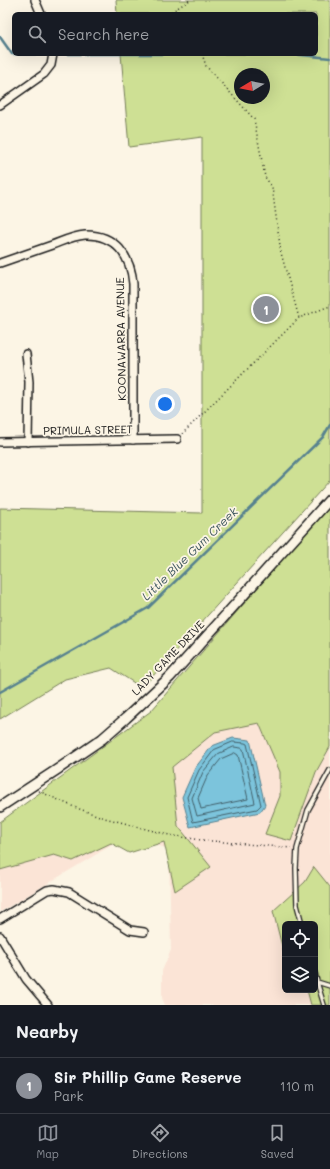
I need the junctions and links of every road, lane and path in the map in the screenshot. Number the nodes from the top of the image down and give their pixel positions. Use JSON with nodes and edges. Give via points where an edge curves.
{"nodes":[{"id":1,"x":35,"y":0,"type":"edge"},
{"id":2,"x":190,"y":0,"type":"edge"},
{"id":3,"x":40,"y":12,"type":"edge"},
{"id":4,"x":171,"y":12,"type":"edge"},
{"id":5,"x":53,"y":56,"type":"edge"},
{"id":6,"x":203,"y":56,"type":"edge"},
{"id":7,"x":0,"y":105,"type":"edge"},
{"id":8,"x":0,"y":263,"type":"edge"},
{"id":9,"x":330,"y":306,"type":"edge"},
{"id":10,"x":299,"y":318,"type":"junction"},
{"id":11,"x":26,"y":354,"type":"dead end"},
{"id":12,"x":177,"y":439,"type":"joint"},
{"id":13,"x":133,"y":440,"type":"junction"},
{"id":14,"x":0,"y":442,"type":"edge"},
{"id":15,"x":28,"y":442,"type":"junction"},
{"id":16,"x":330,"y":499,"type":"edge"},
{"id":17,"x":330,"y":770,"type":"edge"},
{"id":18,"x":31,"y":787,"type":"junction"},
{"id":19,"x":0,"y":807,"type":"edge"},
{"id":20,"x":297,"y":849,"type":"junction"},
{"id":21,"x":0,"y":918,"type":"edge"},
{"id":22,"x":301,"y":921,"type":"edge"},
{"id":23,"x":144,"y":932,"type":"dead end"},
{"id":24,"x":0,"y":936,"type":"edge"},
{"id":25,"x":318,"y":982,"type":"edge"},
{"id":26,"x":318,"y":985,"type":"edge"},
{"id":27,"x":330,"y":986,"type":"edge"},
{"id":28,"x":48,"y":1005,"type":"edge"},
{"id":29,"x":324,"y":1005,"type":"edge"}],
"edges":[{"from":1,"to":3,"type":"street"},
{"from":2,"to":4,"type":"path"},
{"from":5,"to":7,"type":"street","via":[[51,65],[44,74]]},
{"from":6,"to":10,"type":"path","via":[[206,66],[254,119],[265,177],[272,187],[281,253]]},
{"from":8,"to":13,"type":"street","name":"KOONAWARRA AVENUE","via":[[83,235],[104,238],[125,256],[131,268],[132,284]]},
{"from":9,"to":10,"type":"path"},
{"from":10,"to":12,"type":"path"},
{"from":11,"to":15,"type":"street","via":[[29,382]]},
{"from":12,"to":13,"type":"street","name":"PRIMULA STREET"},
{"from":13,"to":15,"type":"street","name":"PRIMULA STREET"},
{"from":14,"to":15,"type":"street","name":"PRIMULA STREET"},
{"from":16,"to":18,"type":"main road","name":"LADY GAME DRIVE","via":[[170,677],[102,739]]},
{"from":17,"to":20,"type":"lane","via":[[308,810]]},
{"from":18,"to":19,"type":"main road","name":"LADY GAME DRIVE"},
{"from":18,"to":20,"type":"path","via":[[74,807],[169,836]]},
{"from":20,"to":22,"type":"lane","via":[[297,905]]},
{"from":21,"to":23,"type":"street","via":[[47,890],[54,889],[69,892],[130,930]]},
{"from":24,"to":28,"type":"street","via":[[26,979]]},
{"from":25,"to":27,"type":"lane"},
{"from":26,"to":29,"type":"lane"}]}
